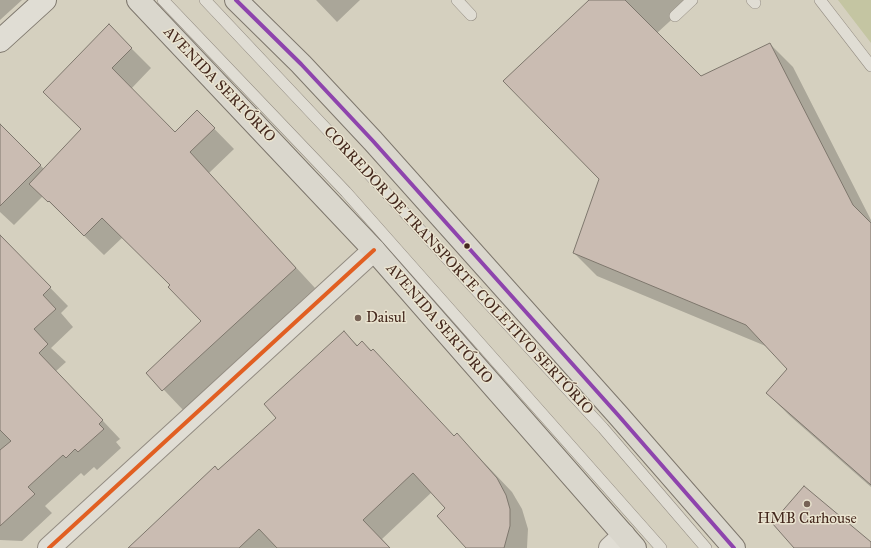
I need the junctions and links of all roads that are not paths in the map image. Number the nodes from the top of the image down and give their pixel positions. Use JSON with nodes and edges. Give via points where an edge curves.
{"nodes":[{"id":1,"x":45,"y":0,"type":"edge"},
{"id":2,"x":138,"y":0,"type":"edge"},
{"id":3,"x":163,"y":0,"type":"edge"},
{"id":4,"x":204,"y":0,"type":"edge"},
{"id":5,"x":236,"y":0,"type":"edge"},
{"id":6,"x":457,"y":0,"type":"edge"},
{"id":7,"x":692,"y":0,"type":"edge"},
{"id":8,"x":820,"y":0,"type":"edge"},
{"id":9,"x":471,"y":15,"type":"dead end"},
{"id":10,"x":675,"y":16,"type":"dead end"},
{"id":11,"x":0,"y":41,"type":"edge"},
{"id":12,"x":871,"y":66,"type":"edge"},
{"id":13,"x":374,"y":250,"type":"junction"},
{"id":14,"x":623,"y":544,"type":"edge"},
{"id":15,"x":49,"y":548,"type":"edge"},
{"id":16,"x":661,"y":548,"type":"edge"},
{"id":17,"x":706,"y":548,"type":"edge"},
{"id":18,"x":734,"y":548,"type":"edge"}],
"edges":[{"from":1,"to":11,"type":"street"},
{"from":2,"to":13,"type":"main road","name":"AVENIDA SERTÓRIO"},
{"from":3,"to":16,"type":"lane","name":"CORREDOR DE TRANSPORTE COLETIVO SERTÓRIO","via":[[346,192]]},
{"from":4,"to":17,"type":"lane","name":"CORREDOR DE TRANSPORTE COLETIVO SERTÓRIO","via":[[603,428]]},
{"from":5,"to":18,"type":"main road","via":[[301,64],[373,141]]},
{"from":6,"to":9,"type":"lane"},
{"from":7,"to":10,"type":"lane"},
{"from":8,"to":12,"type":"lane"},
{"from":13,"to":14,"type":"main road","name":"AVENIDA SERTÓRIO"},
{"from":13,"to":15,"type":"street"}]}
